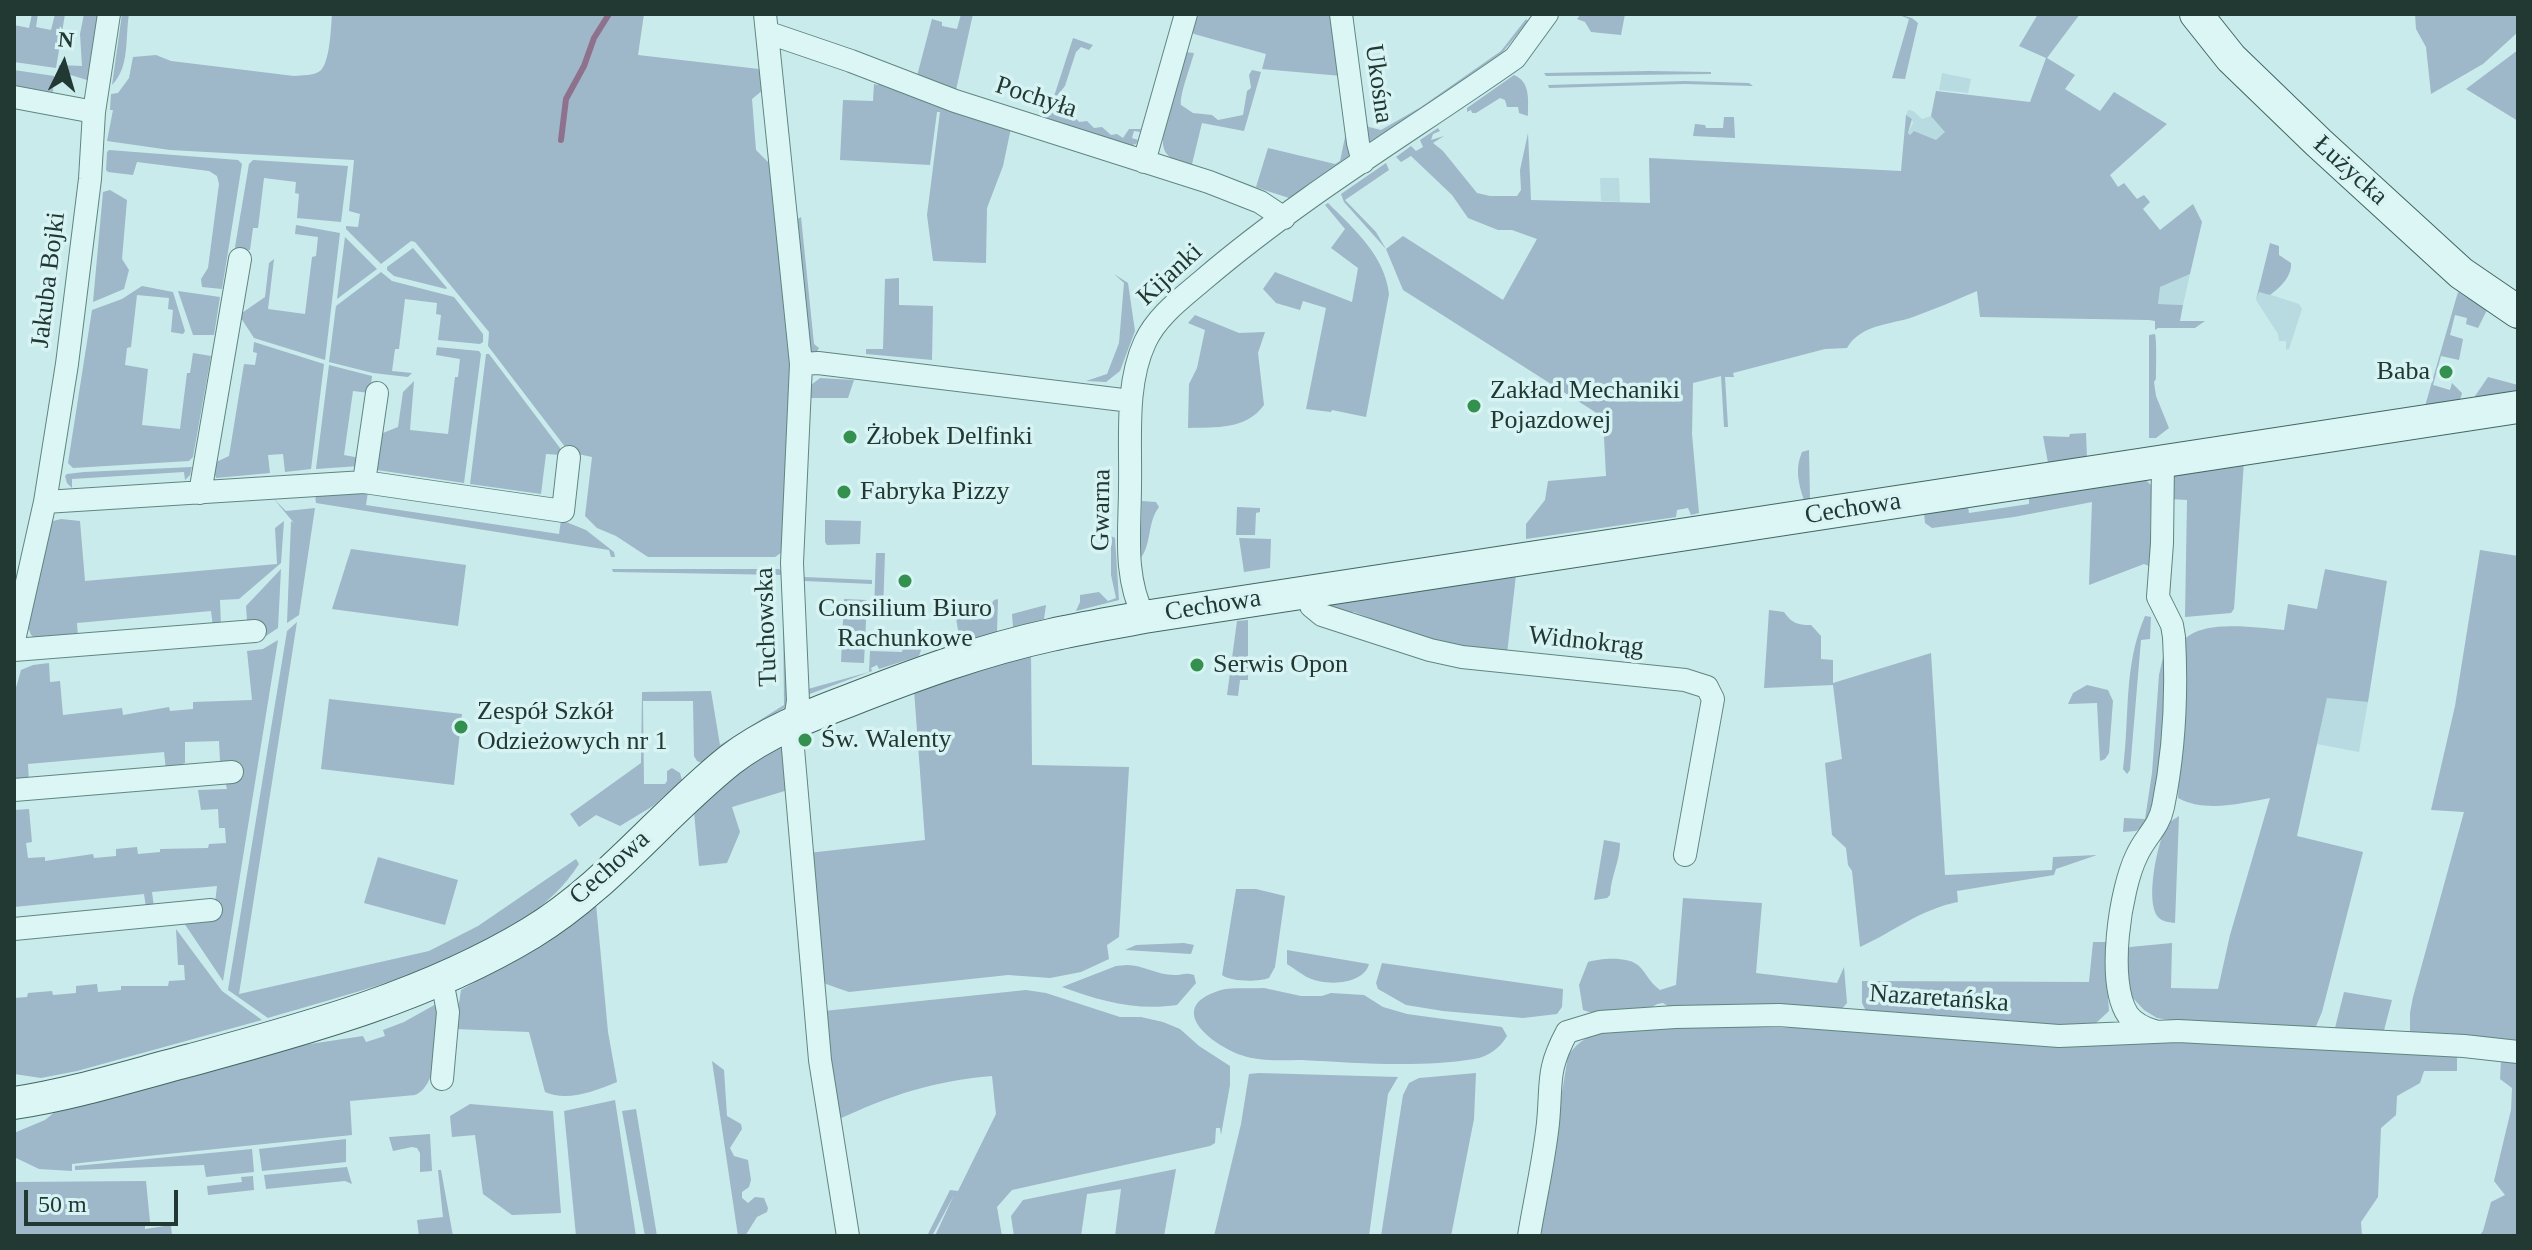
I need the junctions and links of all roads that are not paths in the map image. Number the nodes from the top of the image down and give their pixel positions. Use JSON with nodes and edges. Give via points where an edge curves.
{"nodes":[{"id":1,"x":109,"y":14,"type":"edge"},
{"id":2,"x":1186,"y":14,"type":"edge"},
{"id":3,"x":1341,"y":14,"type":"edge"},
{"id":4,"x":1547,"y":14,"type":"edge"},
{"id":5,"x":2196,"y":14,"type":"edge"},
{"id":6,"x":767,"y":23,"type":"edge"},
{"id":7,"x":14,"y":97,"type":"edge"},
{"id":8,"x":94,"y":112,"type":"junction"},
{"id":9,"x":1144,"y":162,"type":"junction"},
{"id":10,"x":1363,"y":162,"type":"junction"},
{"id":11,"x":1284,"y":218,"type":"junction"},
{"id":12,"x":240,"y":259,"type":"dead end"},
{"id":13,"x":2518,"y":312,"type":"edge"},
{"id":14,"x":801,"y":364,"type":"junction"},
{"id":15,"x":377,"y":393,"type":"dead end"},
{"id":16,"x":1131,"y":401,"type":"junction"},
{"id":17,"x":2518,"y":407,"type":"edge"},
{"id":18,"x":569,"y":457,"type":"dead end"},
{"id":19,"x":2163,"y":462,"type":"junction"},
{"id":20,"x":364,"y":482,"type":"junction"},
{"id":21,"x":200,"y":493,"type":"junction"},
{"id":22,"x":45,"y":502,"type":"junction"},
{"id":23,"x":1308,"y":592,"type":"junction"},
{"id":24,"x":1144,"y":617,"type":"junction"},
{"id":25,"x":255,"y":631,"type":"dead end"},
{"id":26,"x":14,"y":639,"type":"edge"},
{"id":27,"x":794,"y":722,"type":"junction"},
{"id":28,"x":232,"y":772,"type":"dead end"},
{"id":29,"x":14,"y":790,"type":"edge"},
{"id":30,"x":1685,"y":855,"type":"dead end"},
{"id":31,"x":211,"y":910,"type":"dead end"},
{"id":32,"x":14,"y":929,"type":"edge"},
{"id":33,"x":442,"y":980,"type":"junction"},
{"id":34,"x":2155,"y":1031,"type":"junction"},
{"id":35,"x":2518,"y":1052,"type":"edge"},
{"id":36,"x":442,"y":1079,"type":"dead end"},
{"id":37,"x":14,"y":1103,"type":"edge"},
{"id":38,"x":848,"y":1236,"type":"edge"},
{"id":39,"x":1529,"y":1236,"type":"edge"}],
"edges":[{"from":1,"to":8,"type":"street","name":"Jakuba Bojki"},
{"from":2,"to":9,"type":"street"},
{"from":3,"to":10,"type":"street","name":"Ukośna"},
{"from":4,"to":10,"type":"street","name":"Kijanki","via":[[1515,58]]},
{"from":5,"to":13,"type":"street","name":"Łużycka","via":[[2231,58],[2319,143],[2461,273]]},
{"from":6,"to":9,"type":"street","name":"Pochyła","via":[[955,101]]},
{"from":6,"to":14,"type":"street","name":"Tuchowska"},
{"from":7,"to":8,"type":"street"},
{"from":8,"to":22,"type":"street","name":"Jakuba Bojki","via":[[67,364]]},
{"from":9,"to":11,"type":"street","name":"Pochyła","via":[[1260,202]]},
{"from":10,"to":11,"type":"street","name":"Kijanki"},
{"from":11,"to":16,"type":"street","name":"Kijanki","via":[[1238,251],[1150,331]]},
{"from":12,"to":21,"type":"street"},
{"from":14,"to":16,"type":"street"},
{"from":14,"to":27,"type":"street","name":"Tuchowska","via":[[792,563],[798,701]]},
{"from":15,"to":20,"type":"street"},
{"from":16,"to":24,"type":"street","name":"Gwarna","via":[[1128,557]]},
{"from":17,"to":19,"type":"street","name":"Cechowa"},
{"from":18,"to":20,"type":"street","via":[[563,511]]},
{"from":19,"to":23,"type":"street","name":"Cechowa"},
{"from":19,"to":34,"type":"street","via":[[2157,582],[2174,637],[2171,748],[2158,825],[2130,873],[2117,969],[2129,1016]]},
{"from":20,"to":21,"type":"street"},
{"from":21,"to":22,"type":"street"},
{"from":22,"to":26,"type":"street","name":"Jakuba Bojki"},
{"from":23,"to":24,"type":"street","name":"Cechowa"},
{"from":23,"to":30,"type":"street","name":"Widnokrąg","via":[[1311,606],[1322,615],[1439,652],[1685,680],[1707,687],[1713,699]]},
{"from":24,"to":27,"type":"street","name":"Cechowa","via":[[1049,635],[953,662]]},
{"from":25,"to":26,"type":"street"},
{"from":27,"to":33,"type":"street","name":"Cechowa","via":[[733,757],[591,888],[533,931]]},
{"from":27,"to":38,"type":"street","name":"Tuchowska","via":[[796,806],[814,1001]]},
{"from":28,"to":29,"type":"street"},
{"from":31,"to":32,"type":"street"},
{"from":33,"to":36,"type":"street","via":[[448,1012]]},
{"from":33,"to":37,"type":"street","name":"Cechowa","via":[[238,1047]]},
{"from":34,"to":35,"type":"street","name":"Nazaretańska"},
{"from":34,"to":39,"type":"street","name":"Nazaretańska","via":[[2059,1036],[1779,1015],[1600,1022],[1567,1032],[1550,1075],[1548,1122]]}]}
